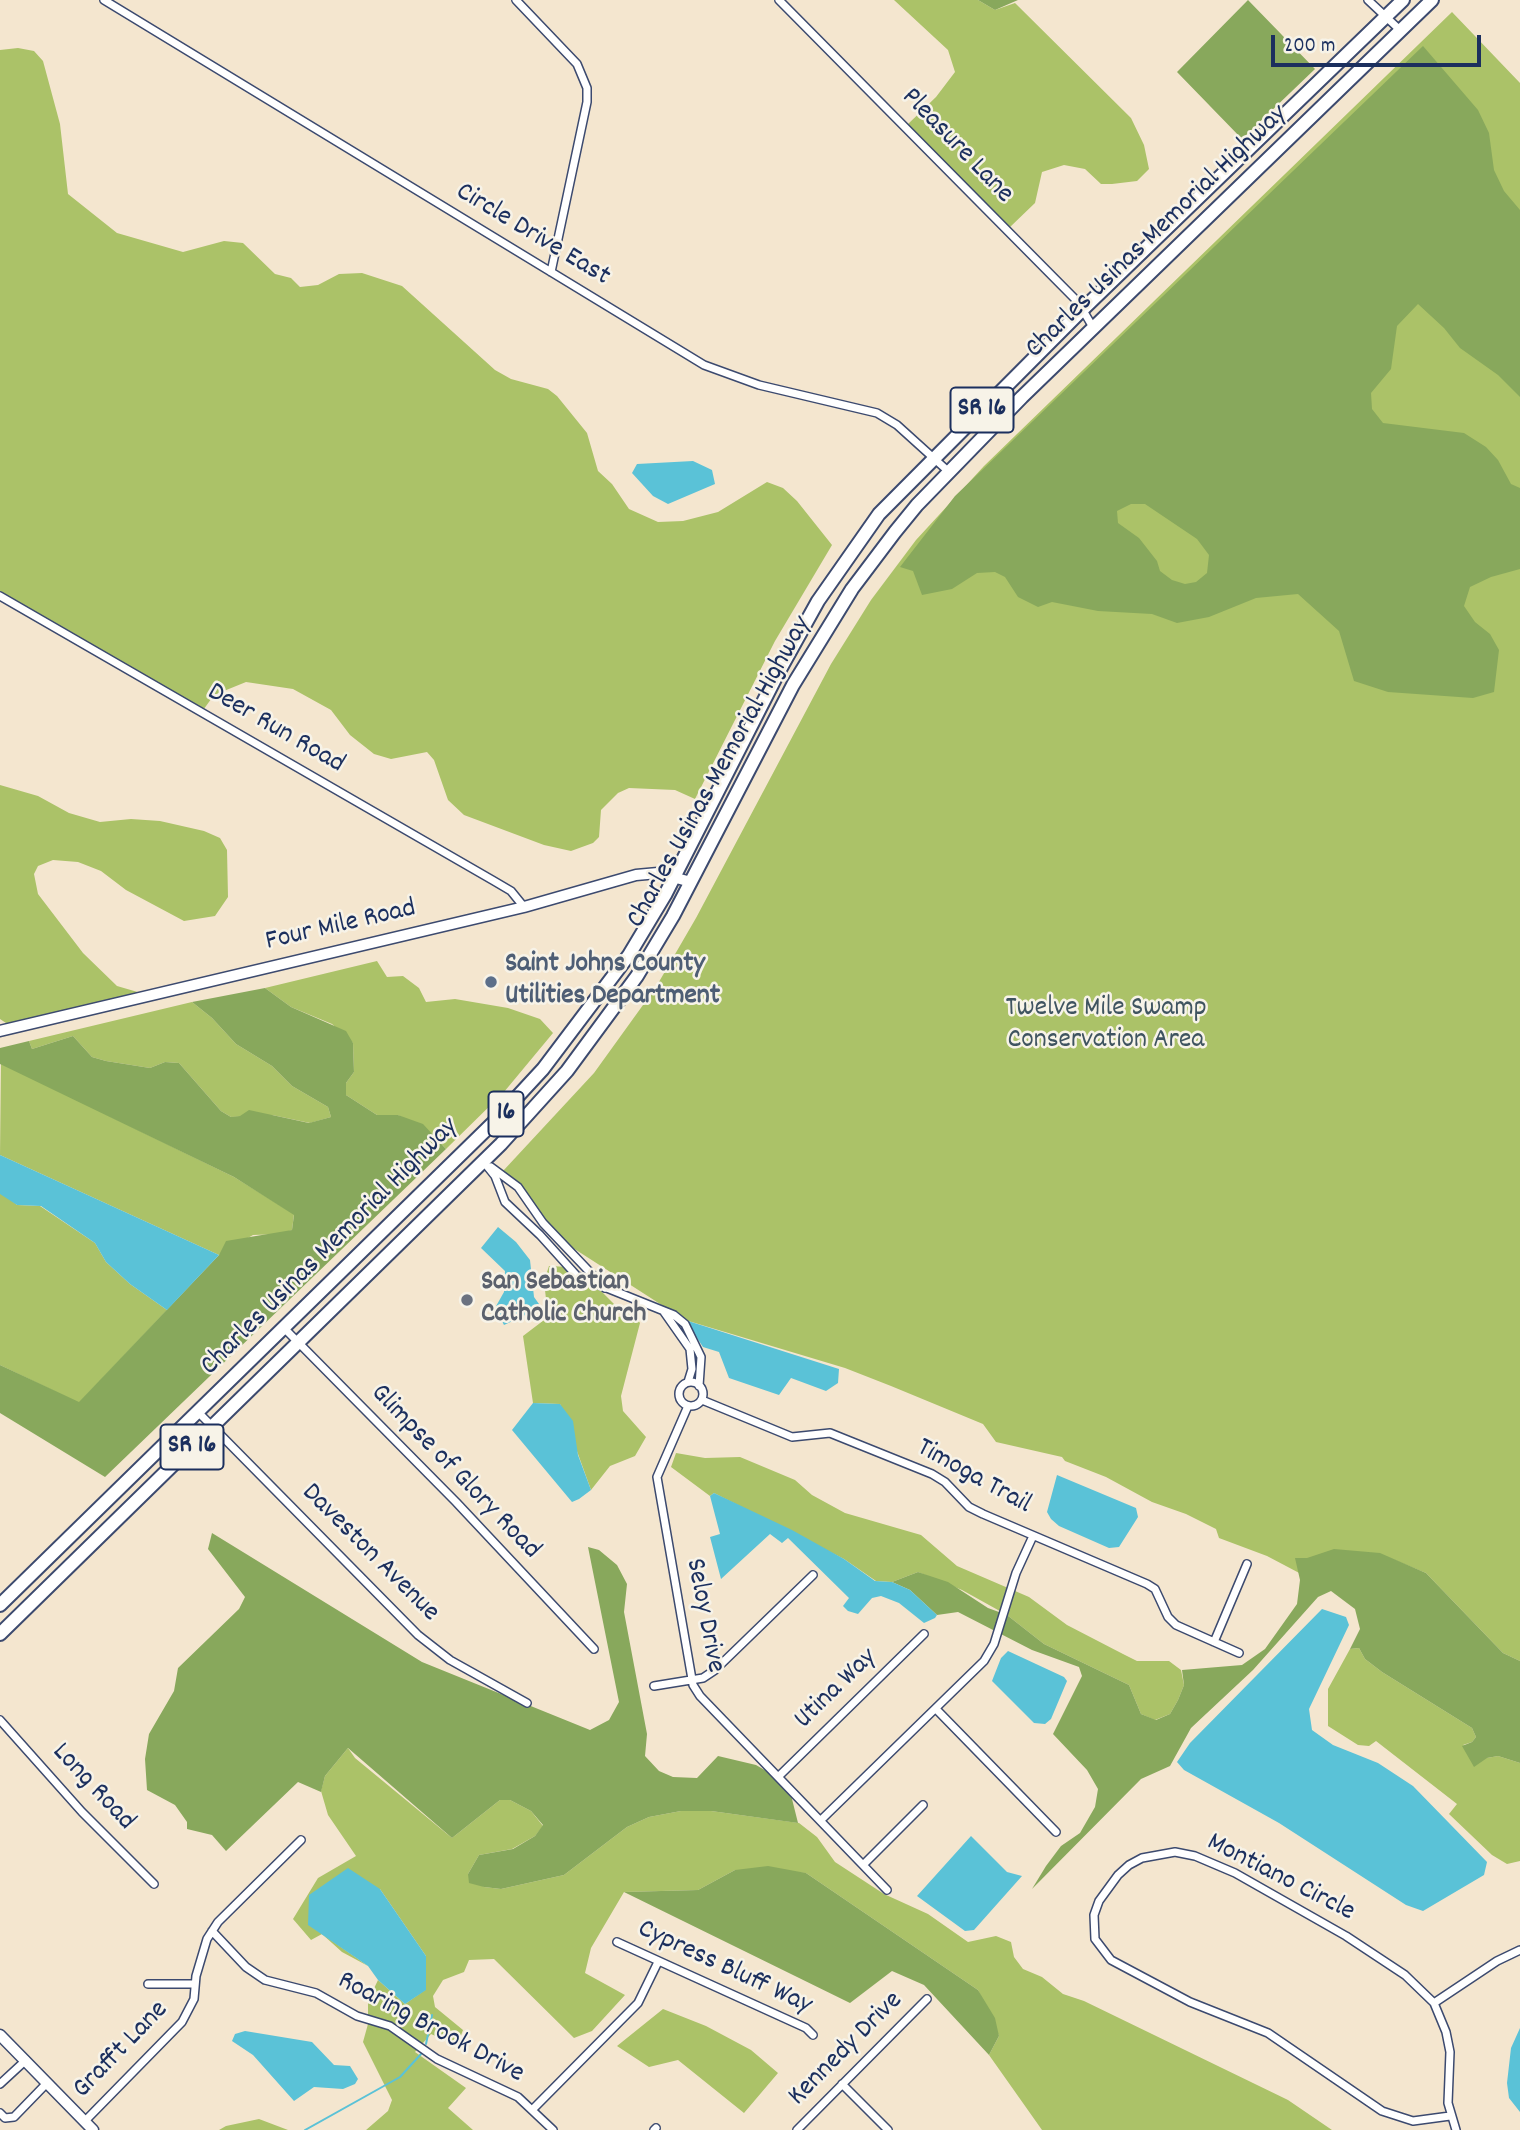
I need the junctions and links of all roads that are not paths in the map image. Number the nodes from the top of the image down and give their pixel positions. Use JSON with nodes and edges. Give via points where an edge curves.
{"nodes":[{"id":1,"x":104,"y":0,"type":"edge"},
{"id":2,"x":516,"y":0,"type":"edge"},
{"id":3,"x":779,"y":0,"type":"edge"},
{"id":4,"x":1368,"y":0,"type":"edge"},
{"id":5,"x":1403,"y":0,"type":"edge"},
{"id":6,"x":1433,"y":0,"type":"edge"},
{"id":7,"x":1386,"y":17,"type":"junction"},
{"id":8,"x":1401,"y":31,"type":"junction"},
{"id":9,"x":551,"y":272,"type":"junction"},
{"id":10,"x":1081,"y":311,"type":"junction"},
{"id":11,"x":1095,"y":329,"type":"junction"},
{"id":12,"x":934,"y":457,"type":"junction"},
{"id":13,"x":948,"y":472,"type":"junction"},
{"id":14,"x":0,"y":596,"type":"edge"},
{"id":15,"x":674,"y":876,"type":"junction"},
{"id":16,"x":691,"y":882,"type":"junction"},
{"id":17,"x":524,"y":907,"type":"junction"},
{"id":18,"x":0,"y":1031,"type":"edge"},
{"id":19,"x":543,"y":1069,"type":"junction"},
{"id":20,"x":482,"y":1161,"type":"junction"},
{"id":21,"x":527,"y":1199,"type":"junction"},
{"id":22,"x":511,"y":1209,"type":"junction"},
{"id":23,"x":607,"y":1289,"type":"junction"},
{"id":24,"x":661,"y":1309,"type":"junction"},
{"id":25,"x":284,"y":1328,"type":"junction"},
{"id":26,"x":297,"y":1342,"type":"junction"},
{"id":27,"x":688,"y":1382,"type":"junction"},
{"id":28,"x":699,"y":1386,"type":"junction"},
{"id":29,"x":702,"y":1400,"type":"junction"},
{"id":30,"x":688,"y":1406,"type":"junction"},
{"id":31,"x":198,"y":1412,"type":"junction"},
{"id":32,"x":213,"y":1427,"type":"junction"},
{"id":33,"x":1033,"y":1536,"type":"junction"},
{"id":34,"x":1247,"y":1564,"type":"dead end"},
{"id":35,"x":813,"y":1575,"type":"dead end"},
{"id":36,"x":0,"y":1605,"type":"edge"},
{"id":37,"x":0,"y":1634,"type":"edge"},
{"id":38,"x":924,"y":1634,"type":"dead end"},
{"id":39,"x":1214,"y":1642,"type":"junction"},
{"id":40,"x":594,"y":1649,"type":"dead end"},
{"id":41,"x":1239,"y":1653,"type":"dead end"},
{"id":42,"x":692,"y":1681,"type":"junction"},
{"id":43,"x":654,"y":1686,"type":"dead end"},
{"id":44,"x":527,"y":1703,"type":"dead end"},
{"id":45,"x":936,"y":1709,"type":"junction"},
{"id":46,"x":0,"y":1720,"type":"edge"},
{"id":47,"x":779,"y":1776,"type":"junction"},
{"id":48,"x":923,"y":1805,"type":"dead end"},
{"id":49,"x":821,"y":1820,"type":"junction"},
{"id":50,"x":1056,"y":1832,"type":"dead end"},
{"id":51,"x":301,"y":1840,"type":"dead end"},
{"id":52,"x":863,"y":1865,"type":"junction"},
{"id":53,"x":154,"y":1884,"type":"dead end"},
{"id":54,"x":887,"y":1890,"type":"dead end"},
{"id":55,"x":212,"y":1931,"type":"junction"},
{"id":56,"x":617,"y":1942,"type":"dead end"},
{"id":57,"x":1520,"y":1951,"type":"edge"},
{"id":58,"x":658,"y":1962,"type":"junction"},
{"id":59,"x":148,"y":1984,"type":"dead end"},
{"id":60,"x":195,"y":1984,"type":"junction"},
{"id":61,"x":927,"y":1998,"type":"dead end"},
{"id":62,"x":1434,"y":2003,"type":"junction"},
{"id":63,"x":813,"y":2035,"type":"dead end"},
{"id":64,"x":1,"y":2039,"type":"edge"},
{"id":65,"x":26,"y":2060,"type":"junction"},
{"id":66,"x":47,"y":2082,"type":"junction"},
{"id":67,"x":0,"y":2084,"type":"edge"},
{"id":68,"x":842,"y":2084,"type":"junction"},
{"id":69,"x":533,"y":2109,"type":"junction"},
{"id":70,"x":0,"y":2113,"type":"edge"},
{"id":71,"x":1450,"y":2116,"type":"junction"},
{"id":72,"x":85,"y":2121,"type":"junction"},
{"id":73,"x":93,"y":2130,"type":"edge"},
{"id":74,"x":554,"y":2130,"type":"edge"},
{"id":75,"x":797,"y":2130,"type":"edge"},
{"id":76,"x":888,"y":2130,"type":"edge"},
{"id":77,"x":1456,"y":2130,"type":"edge"}],
"edges":[{"from":1,"to":9,"type":"street","name":"Circle Drive East"},
{"from":2,"to":9,"type":"street","via":[[578,66],[585,80],[587,102]]},
{"from":3,"to":10,"type":"street","name":"Pleasure Lane","via":[[951,171]]},
{"from":4,"to":7,"type":"street"},
{"from":5,"to":7,"type":"highway","name":"Charles Usinas Memorial Highway","number":"SR 16"},
{"from":6,"to":8,"type":"highway","name":"Charles Usinas Memorial Highway","number":"SR 16"},
{"from":7,"to":8,"type":"street"},
{"from":7,"to":10,"type":"highway","name":"Charles Usinas Memorial Highway","number":"SR 16"},
{"from":8,"to":11,"type":"highway","name":"Charles Usinas Memorial Highway","number":"SR 16"},
{"from":9,"to":12,"type":"street","name":"Circle Drive East","via":[[717,372],[877,413]]},
{"from":10,"to":11,"type":"street","name":"Pleasure Lane"},
{"from":10,"to":12,"type":"highway","name":"Charles Usinas Memorial Highway","number":"SR 16"},
{"from":11,"to":13,"type":"highway","name":"Charles Usinas Memorial Highway","number":"SR 16"},
{"from":12,"to":13,"type":"street","name":"Circle Drive East"},
{"from":12,"to":15,"type":"highway","name":"Charles Usinas Memorial Highway","number":"SR 16","via":[[879,514],[818,601]]},
{"from":13,"to":16,"type":"highway","name":"Charles Usinas Memorial Highway","number":"SR 16","via":[[895,532],[834,617],[793,685]]},
{"from":14,"to":17,"type":"street","name":"Deer Run Road","via":[[511,891]]},
{"from":15,"to":16,"type":"main road","name":"Four Mile Road"},
{"from":15,"to":17,"type":"main road","name":"Four Mile Road","via":[[636,875]]},
{"from":15,"to":19,"type":"highway","name":"Charles Usinas Memorial Highway","number":"SR 16","via":[[629,955]]},
{"from":16,"to":20,"type":"highway","name":"Charles Usinas Memorial Highway","number":"SR 16","via":[[636,976],[583,1051]]},
{"from":17,"to":18,"type":"main road","name":"Four Mile Road"},
{"from":19,"to":20,"type":"highway","number":"16","via":[[478,1146]]},
{"from":19,"to":25,"type":"highway","name":"Charles Usinas Memorial Highway","number":"SR 16"},
{"from":20,"to":21,"type":"street"},
{"from":20,"to":22,"type":"street"},
{"from":20,"to":26,"type":"highway","name":"Charles Usinas Memorial Highway","number":"SR 16"},
{"from":21,"to":22,"type":"street"},
{"from":21,"to":23,"type":"street"},
{"from":22,"to":23,"type":"street","via":[[569,1270]]},
{"from":23,"to":24,"type":"street"},
{"from":24,"to":27,"type":"street","name":"Seloy Drive","via":[[690,1349]]},
{"from":24,"to":28,"type":"street","via":[[692,1332],[701,1356]]},
{"from":25,"to":26,"type":"street","name":"Glimpse of Glory Road"},
{"from":25,"to":31,"type":"highway","name":"Charles Usinas Memorial Highway","number":"SR 16"},
{"from":26,"to":32,"type":"highway","name":"Charles Usinas Memorial Highway","number":"SR 16"},
{"from":26,"to":40,"type":"street","name":"Glimpse of Glory Road"},
{"from":27,"to":28,"type":"street"},
{"from":27,"to":30,"type":"street","name":"Seloy Drive","via":[[679,1394]]},
{"from":28,"to":29,"type":"street"},
{"from":29,"to":30,"type":"street"},
{"from":29,"to":33,"type":"street","name":"Timoga Trail","via":[[792,1437],[830,1433],[863,1445],[932,1474],[969,1507]]},
{"from":30,"to":42,"type":"street","name":"Seloy Drive","via":[[657,1477]]},
{"from":31,"to":32,"type":"street","name":"Daveston Avenue"},
{"from":31,"to":36,"type":"highway","name":"Charles Usinas Memorial Highway","number":"SR 16"},
{"from":32,"to":37,"type":"highway","name":"Charles Usinas Memorial Highway","number":"SR 16"},
{"from":32,"to":44,"type":"street","name":"Daveston Avenue","via":[[418,1635],[450,1660]]},
{"from":33,"to":39,"type":"street","name":"Timoga Trail","via":[[1147,1584],[1155,1589],[1176,1625]]},
{"from":33,"to":45,"type":"street","via":[[994,1644],[984,1661]]},
{"from":34,"to":39,"type":"street"},
{"from":35,"to":42,"type":"street","via":[[715,1671]]},
{"from":38,"to":47,"type":"street","name":"Utina Way"},
{"from":39,"to":41,"type":"street","name":"Timoga Trail"},
{"from":42,"to":43,"type":"street"},
{"from":42,"to":47,"type":"street","name":"Seloy Drive","via":[[700,1696]]},
{"from":45,"to":49,"type":"street"},
{"from":45,"to":50,"type":"street"},
{"from":46,"to":53,"type":"street","name":"Long Road"},
{"from":47,"to":49,"type":"street","name":"Seloy Drive"},
{"from":48,"to":52,"type":"street"},
{"from":49,"to":52,"type":"street","name":"Seloy Drive"},
{"from":51,"to":55,"type":"street","name":"Grafft Lane"},
{"from":52,"to":54,"type":"street","name":"Seloy Drive"},
{"from":55,"to":60,"type":"street","name":"Grafft Lane"},
{"from":55,"to":69,"type":"street","name":"Roaring Brook Drive","via":[[265,1980],[316,1993],[357,2016],[390,2026],[437,2059],[518,2097]]},
{"from":56,"to":58,"type":"street","name":"Cypress Bluff Way"},
{"from":57,"to":62,"type":"street"},
{"from":58,"to":63,"type":"street","name":"Cypress Bluff Way"},
{"from":58,"to":69,"type":"street","via":[[638,2003]]},
{"from":59,"to":60,"type":"street"},
{"from":60,"to":72,"type":"street","name":"Grafft Lane","via":[[194,2000],[182,2022]]},
{"from":61,"to":68,"type":"street","name":"Kennedy Drive"},
{"from":62,"to":71,"type":"street","name":"Montiano Circle","via":[[1450,2052]]},
{"from":62,"to":71,"type":"street","name":"Montiano Circle","via":[[1405,1975],[1335,1929],[1195,1856],[1159,1853],[1129,1865],[1108,1886],[1094,1915],[1095,1939],[1111,1960],[1190,2002],[1268,2033],[1381,2111],[1413,2121]]},
{"from":64,"to":65,"type":"main road"},
{"from":65,"to":66,"type":"main road"},
{"from":65,"to":67,"type":"street"},
{"from":66,"to":70,"type":"street","via":[[14,2117]]},
{"from":66,"to":72,"type":"main road"},
{"from":68,"to":75,"type":"street","name":"Kennedy Drive"},
{"from":68,"to":76,"type":"street"},
{"from":69,"to":74,"type":"street","name":"Roaring Brook Drive"},
{"from":71,"to":77,"type":"street","name":"Montiano Circle"},
{"from":72,"to":73,"type":"main road"}]}
